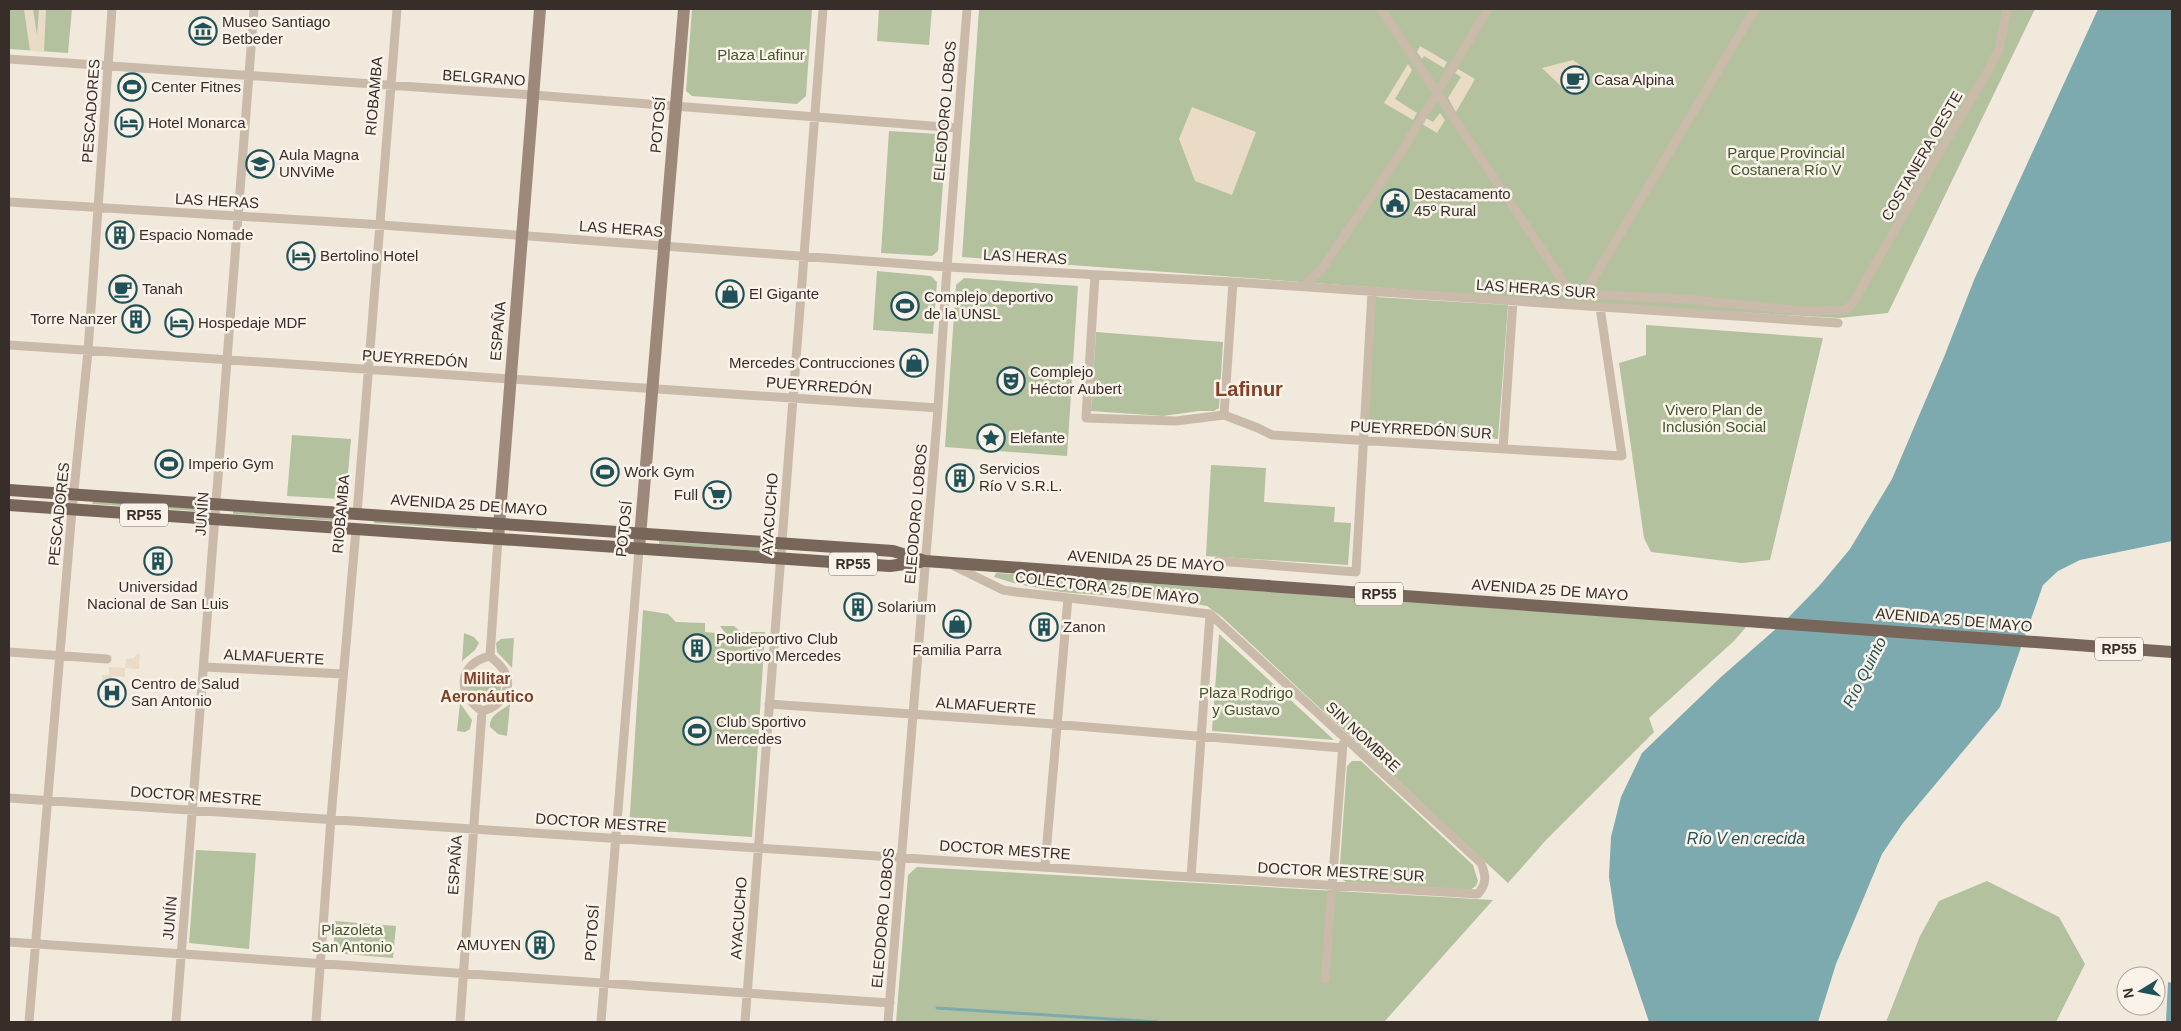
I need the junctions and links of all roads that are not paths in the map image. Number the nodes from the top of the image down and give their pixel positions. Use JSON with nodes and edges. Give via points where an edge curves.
{"nodes":[{"id":1,"x":112,"y":9,"type":"edge"},
{"id":2,"x":254,"y":9,"type":"edge"},
{"id":3,"x":397,"y":9,"type":"edge"},
{"id":4,"x":540,"y":9,"type":"edge"},
{"id":5,"x":684,"y":9,"type":"edge"},
{"id":6,"x":823,"y":9,"type":"edge"},
{"id":7,"x":967,"y":9,"type":"edge"},
{"id":8,"x":1381,"y":9,"type":"edge"},
{"id":9,"x":1488,"y":9,"type":"edge"},
{"id":10,"x":1755,"y":9,"type":"edge"},
{"id":11,"x":2008,"y":9,"type":"edge"},
{"id":12,"x":9,"y":59,"type":"edge"},
{"id":13,"x":107,"y":67,"type":"junction"},
{"id":14,"x":248,"y":76,"type":"junction"},
{"id":15,"x":392,"y":86,"type":"junction"},
{"id":16,"x":1436,"y":92,"type":"junction"},
{"id":17,"x":533,"y":95,"type":"junction"},
{"id":18,"x":676,"y":106,"type":"junction"},
{"id":19,"x":814,"y":117,"type":"junction"},
{"id":20,"x":957,"y":128,"type":"junction"},
{"id":21,"x":9,"y":202,"type":"edge"},
{"id":22,"x":99,"y":209,"type":"junction"},
{"id":23,"x":237,"y":216,"type":"junction"},
{"id":24,"x":380,"y":226,"type":"junction"},
{"id":25,"x":522,"y":236,"type":"junction"},
{"id":26,"x":664,"y":246,"type":"junction"},
{"id":27,"x":805,"y":256,"type":"junction"},
{"id":28,"x":947,"y":267,"type":"junction"},
{"id":29,"x":1095,"y":275,"type":"junction"},
{"id":30,"x":1233,"y":282,"type":"junction"},
{"id":31,"x":1302,"y":287,"type":"junction"},
{"id":32,"x":1372,"y":292,"type":"junction"},
{"id":33,"x":1584,"y":294,"type":"junction"},
{"id":34,"x":1513,"y":301,"type":"junction"},
{"id":35,"x":1600,"y":307,"type":"junction"},
{"id":36,"x":1838,"y":324,"type":"dead end"},
{"id":37,"x":9,"y":345,"type":"edge"},
{"id":38,"x":88,"y":351,"type":"junction"},
{"id":39,"x":226,"y":360,"type":"junction"},
{"id":40,"x":370,"y":369,"type":"junction"},
{"id":41,"x":510,"y":379,"type":"junction"},
{"id":42,"x":652,"y":389,"type":"junction"},
{"id":43,"x":793,"y":398,"type":"junction"},
{"id":44,"x":938,"y":408,"type":"junction"},
{"id":45,"x":1224,"y":415,"type":"junction"},
{"id":46,"x":1364,"y":441,"type":"junction"},
{"id":47,"x":1503,"y":449,"type":"junction"},
{"id":48,"x":9,"y":490,"type":"edge"},
{"id":49,"x":75,"y":494,"type":"junction"},
{"id":50,"x":217,"y":504,"type":"junction"},
{"id":51,"x":9,"y":505,"type":"edge"},
{"id":52,"x":72,"y":510,"type":"junction"},
{"id":53,"x":357,"y":514,"type":"junction"},
{"id":54,"x":216,"y":520,"type":"junction"},
{"id":55,"x":498,"y":524,"type":"junction"},
{"id":56,"x":356,"y":529,"type":"junction"},
{"id":57,"x":640,"y":534,"type":"junction"},
{"id":58,"x":498,"y":539,"type":"junction"},
{"id":59,"x":782,"y":543,"type":"junction"},
{"id":60,"x":639,"y":549,"type":"junction"},
{"id":61,"x":780,"y":559,"type":"junction"},
{"id":62,"x":925,"y":561,"type":"junction"},
{"id":63,"x":1218,"y":561,"type":"dead end"},
{"id":64,"x":947,"y":562,"type":"junction"},
{"id":65,"x":1068,"y":598,"type":"junction"},
{"id":66,"x":1210,"y":614,"type":"junction"},
{"id":67,"x":9,"y":652,"type":"edge"},
{"id":68,"x":2172,"y":652,"type":"edge"},
{"id":69,"x":60,"y":656,"type":"junction"},
{"id":70,"x":490,"y":656,"type":"junction"},
{"id":71,"x":107,"y":659,"type":"dead end"},
{"id":72,"x":204,"y":667,"type":"junction"},
{"id":73,"x":343,"y":674,"type":"junction"},
{"id":74,"x":769,"y":704,"type":"junction"},
{"id":75,"x":482,"y":711,"type":"junction"},
{"id":76,"x":913,"y":714,"type":"junction"},
{"id":77,"x":1057,"y":726,"type":"junction"},
{"id":78,"x":1201,"y":736,"type":"junction"},
{"id":79,"x":1344,"y":744,"type":"junction"},
{"id":80,"x":9,"y":798,"type":"edge"},
{"id":81,"x":48,"y":800,"type":"junction"},
{"id":82,"x":193,"y":810,"type":"junction"},
{"id":83,"x":331,"y":818,"type":"junction"},
{"id":84,"x":474,"y":828,"type":"junction"},
{"id":85,"x":616,"y":838,"type":"junction"},
{"id":86,"x":758,"y":848,"type":"junction"},
{"id":87,"x":901,"y":857,"type":"junction"},
{"id":88,"x":1045,"y":866,"type":"junction"},
{"id":89,"x":1190,"y":877,"type":"junction"},
{"id":90,"x":1331,"y":886,"type":"junction"},
{"id":91,"x":1485,"y":886,"type":"joint"},
{"id":92,"x":9,"y":942,"type":"edge"},
{"id":93,"x":35,"y":944,"type":"junction"},
{"id":94,"x":181,"y":955,"type":"junction"},
{"id":95,"x":321,"y":964,"type":"junction"},
{"id":96,"x":464,"y":974,"type":"junction"},
{"id":97,"x":1325,"y":979,"type":"dead end"},
{"id":98,"x":604,"y":983,"type":"junction"},
{"id":99,"x":747,"y":993,"type":"junction"},
{"id":100,"x":890,"y":1003,"type":"junction"},
{"id":101,"x":29,"y":1022,"type":"edge"},
{"id":102,"x":176,"y":1022,"type":"edge"},
{"id":103,"x":316,"y":1022,"type":"edge"},
{"id":104,"x":460,"y":1022,"type":"edge"},
{"id":105,"x":601,"y":1022,"type":"edge"},
{"id":106,"x":745,"y":1022,"type":"edge"},
{"id":107,"x":888,"y":1022,"type":"edge"}],
"edges":[{"from":1,"to":13,"type":"street","name":"PESCADORES"},
{"from":2,"to":14,"type":"street","name":"JUNÍN"},
{"from":3,"to":15,"type":"street","name":"RIOBAMBA"},
{"from":4,"to":17,"type":"street","name":"ESPAÑA"},
{"from":5,"to":18,"type":"street","name":"POTOSÍ"},
{"from":6,"to":19,"type":"street","name":"AYACUCHO"},
{"from":7,"to":20,"type":"street","name":"ELEODORO LOBOS"},
{"from":8,"to":16,"type":"street"},
{"from":9,"to":16,"type":"street"},
{"from":10,"to":33,"type":"street"},
{"from":11,"to":33,"type":"street","name":"COSTANERA OESTE","via":[[1999,49],[1989,69],[1846,310],[1806,311],[1685,299]]},
{"from":12,"to":13,"type":"street","name":"BELGRANO"},
{"from":13,"to":14,"type":"street","name":"BELGRANO"},
{"from":13,"to":22,"type":"street","name":"PESCADORES"},
{"from":14,"to":15,"type":"street","name":"BELGRANO"},
{"from":14,"to":23,"type":"street","name":"JUNÍN"},
{"from":15,"to":17,"type":"street","name":"BELGRANO"},
{"from":15,"to":24,"type":"street","name":"RIOBAMBA"},
{"from":16,"to":31,"type":"street","via":[[1400,154],[1321,270]]},
{"from":16,"to":33,"type":"street","via":[[1569,290]]},
{"from":17,"to":18,"type":"street","name":"BELGRANO"},
{"from":17,"to":25,"type":"street","name":"ESPAÑA"},
{"from":18,"to":19,"type":"street","name":"BELGRANO"},
{"from":18,"to":26,"type":"street","name":"POTOSÍ"},
{"from":19,"to":20,"type":"street","name":"BELGRANO"},
{"from":19,"to":27,"type":"street","name":"AYACUCHO"},
{"from":20,"to":28,"type":"street","name":"ELEODORO LOBOS"},
{"from":21,"to":22,"type":"street","name":"LAS HERAS"},
{"from":22,"to":23,"type":"street","name":"LAS HERAS"},
{"from":22,"to":38,"type":"street","name":"PESCADORES"},
{"from":23,"to":24,"type":"street","name":"LAS HERAS"},
{"from":23,"to":39,"type":"street","name":"JUNÍN"},
{"from":24,"to":25,"type":"street","name":"LAS HERAS"},
{"from":24,"to":40,"type":"street","name":"RIOBAMBA"},
{"from":25,"to":26,"type":"street","name":"LAS HERAS"},
{"from":25,"to":41,"type":"street","name":"ESPAÑA"},
{"from":26,"to":27,"type":"street","name":"LAS HERAS"},
{"from":26,"to":42,"type":"street","name":"POTOSÍ"},
{"from":27,"to":28,"type":"street","name":"LAS HERAS"},
{"from":27,"to":43,"type":"street","name":"AYACUCHO"},
{"from":28,"to":29,"type":"street","name":"LAS HERAS"},
{"from":28,"to":44,"type":"street","name":"ELEODORO LOBOS"},
{"from":29,"to":30,"type":"street","name":"LAS HERAS"},
{"from":29,"to":45,"type":"street","via":[[1086,418],[1176,421]]},
{"from":30,"to":31,"type":"street","name":"LAS HERAS SUR"},
{"from":30,"to":45,"type":"street"},
{"from":31,"to":32,"type":"street","name":"LAS HERAS SUR"},
{"from":32,"to":34,"type":"street","name":"LAS HERAS SUR"},
{"from":32,"to":46,"type":"street"},
{"from":34,"to":35,"type":"street","name":"LAS HERAS SUR"},
{"from":34,"to":47,"type":"street"},
{"from":35,"to":36,"type":"street","name":"LAS HERAS SUR"},
{"from":35,"to":47,"type":"street","name":"PUEYRREDÓN SUR","via":[[1622,456]]},
{"from":37,"to":38,"type":"street","name":"PUEYRREDÓN"},
{"from":38,"to":39,"type":"street","name":"PUEYRREDÓN"},
{"from":38,"to":49,"type":"street","name":"PESCADORES"},
{"from":39,"to":40,"type":"street","name":"PUEYRREDÓN"},
{"from":39,"to":50,"type":"street","name":"JUNÍN"},
{"from":40,"to":41,"type":"street","name":"PUEYRREDÓN"},
{"from":40,"to":53,"type":"street","name":"RIOBAMBA"},
{"from":41,"to":42,"type":"street","name":"PUEYRREDÓN"},
{"from":41,"to":55,"type":"street","name":"ESPAÑA"},
{"from":42,"to":43,"type":"street","name":"PUEYRREDÓN"},
{"from":42,"to":57,"type":"street","name":"POTOSÍ"},
{"from":43,"to":44,"type":"street","name":"PUEYRREDÓN"},
{"from":43,"to":59,"type":"street","name":"AYACUCHO"},
{"from":44,"to":62,"type":"street","name":"ELEODORO LOBOS"},
{"from":45,"to":46,"type":"street","name":"PUEYRREDÓN SUR","via":[[1272,435]]},
{"from":46,"to":47,"type":"street","name":"PUEYRREDÓN SUR"},
{"from":46,"to":63,"type":"street","via":[[1356,572]]},
{"from":48,"to":49,"type":"main road","name":"AVENIDA 25 DE MAYO","number":"RP55"},
{"from":49,"to":50,"type":"main road","name":"AVENIDA 25 DE MAYO","number":"RP55"},
{"from":49,"to":52,"type":"street","name":"PESCADORES"},
{"from":50,"to":53,"type":"main road","name":"AVENIDA 25 DE MAYO","number":"RP55"},
{"from":50,"to":54,"type":"street","name":"JUNÍN"},
{"from":51,"to":52,"type":"main road","name":"AVENIDA 25 DE MAYO","number":"RP55"},
{"from":52,"to":54,"type":"main road","name":"AVENIDA 25 DE MAYO","number":"RP55"},
{"from":52,"to":69,"type":"street","name":"PESCADORES"},
{"from":53,"to":55,"type":"main road","name":"AVENIDA 25 DE MAYO","number":"RP55"},
{"from":53,"to":56,"type":"street","name":"RIOBAMBA"},
{"from":54,"to":56,"type":"main road","name":"AVENIDA 25 DE MAYO","number":"RP55"},
{"from":54,"to":72,"type":"street","name":"JUNÍN"},
{"from":55,"to":57,"type":"main road","name":"AVENIDA 25 DE MAYO","number":"RP55"},
{"from":55,"to":58,"type":"street","name":"ESPAÑA"},
{"from":56,"to":58,"type":"main road","name":"AVENIDA 25 DE MAYO","number":"RP55"},
{"from":56,"to":73,"type":"street","name":"RIOBAMBA"},
{"from":57,"to":59,"type":"main road","name":"AVENIDA 25 DE MAYO","number":"RP55"},
{"from":57,"to":60,"type":"street","name":"POTOSÍ"},
{"from":58,"to":60,"type":"main road","name":"AVENIDA 25 DE MAYO","number":"RP55"},
{"from":58,"to":70,"type":"street","name":"ESPAÑA"},
{"from":59,"to":61,"type":"street","name":"AYACUCHO"},
{"from":59,"to":62,"type":"main road","name":"AVENIDA 25 DE MAYO","number":"RP55","via":[[892,551]]},
{"from":60,"to":61,"type":"main road","name":"AVENIDA 25 DE MAYO","number":"RP55"},
{"from":60,"to":85,"type":"street","name":"POTOSÍ"},
{"from":61,"to":62,"type":"main road","name":"AVENIDA 25 DE MAYO","number":"RP55","via":[[890,566]]},
{"from":61,"to":74,"type":"street","name":"AYACUCHO"},
{"from":62,"to":64,"type":"main road","name":"AVENIDA 25 DE MAYO","number":"RP55"},
{"from":62,"to":76,"type":"street","name":"ELEODORO LOBOS"},
{"from":64,"to":65,"type":"street","name":"COLECTORA 25 DE MAYO","via":[[1003,590]]},
{"from":64,"to":68,"type":"main road","name":"AVENIDA 25 DE MAYO","number":"RP55"},
{"from":65,"to":66,"type":"street","name":"COLECTORA 25 DE MAYO"},
{"from":65,"to":77,"type":"street"},
{"from":66,"to":78,"type":"street"},
{"from":66,"to":79,"type":"street","name":"SIN NOMBRE"},
{"from":67,"to":69,"type":"street"},
{"from":69,"to":71,"type":"street"},
{"from":69,"to":81,"type":"street","name":"PESCADORES"},
{"from":70,"to":75,"type":"street","via":[[505,672],[506,692],[495,707]]},
{"from":70,"to":75,"type":"street","via":[[471,665],[464,680],[467,697]]},
{"from":72,"to":73,"type":"street","name":"ALMAFUERTE"},
{"from":72,"to":82,"type":"street","name":"JUNÍN"},
{"from":73,"to":83,"type":"street","name":"RIOBAMBA"},
{"from":74,"to":76,"type":"street","name":"ALMAFUERTE"},
{"from":74,"to":86,"type":"street","name":"AYACUCHO"},
{"from":75,"to":84,"type":"street","name":"ESPAÑA"},
{"from":76,"to":77,"type":"street","name":"ALMAFUERTE"},
{"from":76,"to":87,"type":"street","name":"ELEODORO LOBOS"},
{"from":77,"to":78,"type":"street","name":"ALMAFUERTE"},
{"from":77,"to":88,"type":"street"},
{"from":78,"to":79,"type":"street","name":"ALMAFUERTE"},
{"from":78,"to":89,"type":"street"},
{"from":79,"to":90,"type":"street"},
{"from":79,"to":91,"type":"street","name":"SIN NOMBRE","via":[[1481,863],[1486,874]]},
{"from":80,"to":81,"type":"street","name":"DOCTOR MESTRE"},
{"from":81,"to":82,"type":"street","name":"DOCTOR MESTRE"},
{"from":81,"to":93,"type":"street","name":"PESCADORES"},
{"from":82,"to":83,"type":"street","name":"DOCTOR MESTRE"},
{"from":82,"to":94,"type":"street","name":"JUNÍN"},
{"from":83,"to":84,"type":"street","name":"DOCTOR MESTRE"},
{"from":83,"to":95,"type":"street","name":"RIOBAMBA"},
{"from":84,"to":85,"type":"street","name":"DOCTOR MESTRE"},
{"from":84,"to":96,"type":"street","name":"ESPAÑA"},
{"from":85,"to":86,"type":"street","name":"DOCTOR MESTRE"},
{"from":85,"to":98,"type":"street","name":"POTOSÍ"},
{"from":86,"to":87,"type":"street","name":"DOCTOR MESTRE"},
{"from":86,"to":99,"type":"street","name":"AYACUCHO"},
{"from":87,"to":88,"type":"street","name":"DOCTOR MESTRE"},
{"from":87,"to":100,"type":"street","name":"ELEODORO LOBOS"},
{"from":88,"to":89,"type":"street","name":"DOCTOR MESTRE"},
{"from":89,"to":90,"type":"street","name":"DOCTOR MESTRE SUR"},
{"from":90,"to":91,"type":"street","name":"DOCTOR MESTRE SUR","via":[[1478,894]]},
{"from":90,"to":97,"type":"street"},
{"from":92,"to":93,"type":"street"},
{"from":93,"to":94,"type":"street"},
{"from":93,"to":101,"type":"street","name":"PESCADORES"},
{"from":94,"to":95,"type":"street"},
{"from":94,"to":102,"type":"street","name":"JUNÍN"},
{"from":95,"to":96,"type":"street"},
{"from":95,"to":103,"type":"street","name":"RIOBAMBA"},
{"from":96,"to":98,"type":"street"},
{"from":96,"to":104,"type":"street","name":"ESPAÑA"},
{"from":98,"to":99,"type":"street"},
{"from":98,"to":105,"type":"street","name":"POTOSÍ"},
{"from":99,"to":100,"type":"street"},
{"from":99,"to":106,"type":"street","name":"AYACUCHO"},
{"from":100,"to":107,"type":"street","name":"ELEODORO LOBOS"}]}
